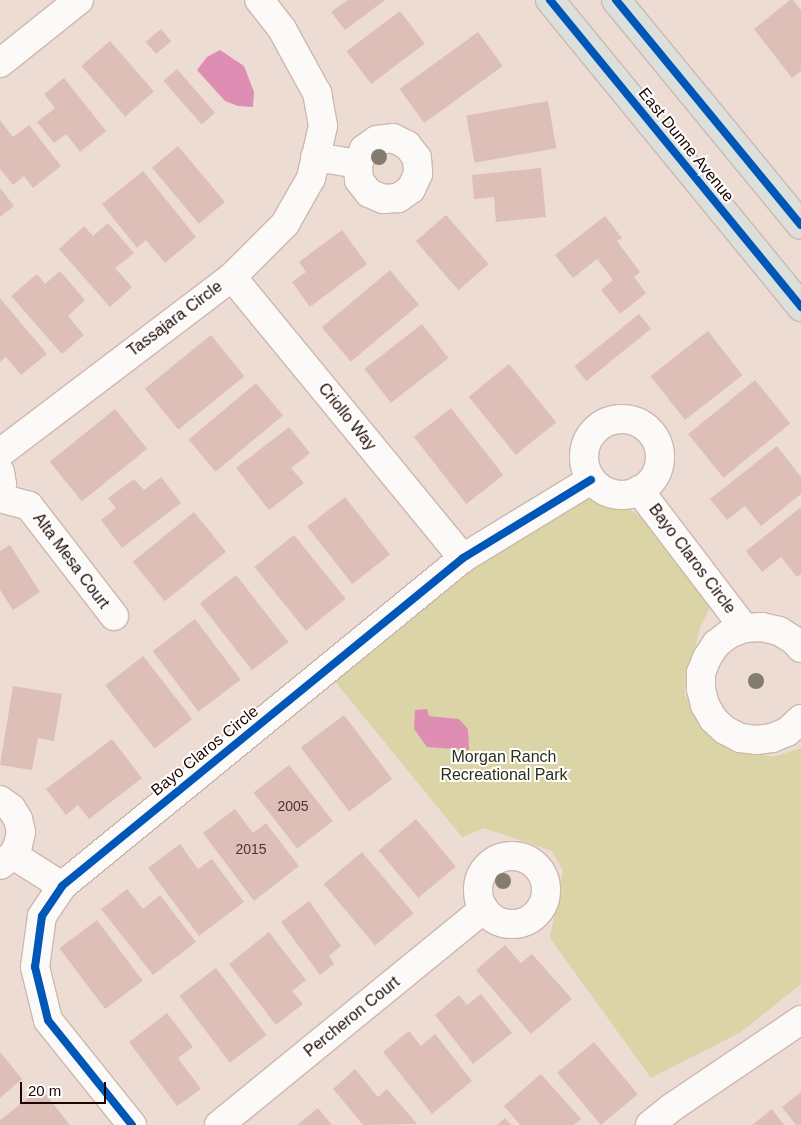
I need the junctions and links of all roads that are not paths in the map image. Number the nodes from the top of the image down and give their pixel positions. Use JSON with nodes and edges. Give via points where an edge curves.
{"nodes":[{"id":1,"x":79,"y":0,"type":"edge"},
{"id":2,"x":259,"y":0,"type":"edge"},
{"id":3,"x":550,"y":0,"type":"edge"},
{"id":4,"x":616,"y":0,"type":"edge"},
{"id":5,"x":0,"y":63,"type":"edge"},
{"id":6,"x":315,"y":157,"type":"junction"},
{"id":7,"x":358,"y":164,"type":"dead end"},
{"id":8,"x":801,"y":224,"type":"edge"},
{"id":9,"x":232,"y":276,"type":"junction"},
{"id":10,"x":801,"y":307,"type":"edge"},
{"id":11,"x":0,"y":453,"type":"edge"},
{"id":12,"x":0,"y":472,"type":"edge"},
{"id":13,"x":591,"y":480,"type":"junction"},
{"id":14,"x":639,"y":490,"type":"junction"},
{"id":15,"x":0,"y":494,"type":"edge"},
{"id":16,"x":0,"y":498,"type":"edge"},
{"id":17,"x":463,"y":558,"type":"junction"},
{"id":18,"x":114,"y":616,"type":"dead end"},
{"id":19,"x":744,"y":628,"type":"junction"},
{"id":20,"x":801,"y":648,"type":"edge"},
{"id":21,"x":801,"y":719,"type":"edge"},
{"id":22,"x":0,"y":800,"type":"edge"},
{"id":23,"x":7,"y":860,"type":"edge"},
{"id":24,"x":62,"y":886,"type":"junction"},
{"id":25,"x":484,"y":909,"type":"dead end"},
{"id":26,"x":801,"y":1020,"type":"edge"},
{"id":27,"x":132,"y":1125,"type":"edge"},
{"id":28,"x":219,"y":1125,"type":"edge"},
{"id":29,"x":650,"y":1125,"type":"edge"}],
"edges":[{"from":1,"to":5,"type":"street"},
{"from":2,"to":6,"type":"street","name":"Tassajara Circle","via":[[282,29],[317,93],[323,126]]},
{"from":3,"to":10,"type":"main road","name":"East Dunne Avenue"},
{"from":4,"to":8,"type":"main road"},
{"from":6,"to":7,"type":"street"},
{"from":6,"to":9,"type":"street","name":"Tassajara Circle","via":[[311,178],[285,224]]},
{"from":9,"to":11,"type":"street","name":"Tassajara Circle"},
{"from":9,"to":17,"type":"street","name":"Criollo Way"},
{"from":12,"to":15,"type":"street"},
{"from":13,"to":14,"type":"street","name":"Bayo Claros Circle","via":[[599,488],[614,494],[632,494]]},
{"from":13,"to":14,"type":"street","name":"Bayo Claros Circle","via":[[584,460],[589,438],[604,424],[627,420],[650,432],[660,455],[659,468],[653,480]]},
{"from":13,"to":17,"type":"street","name":"Bayo Claros Circle"},
{"from":14,"to":19,"type":"street","name":"Bayo Claros Circle"},
{"from":16,"to":18,"type":"street","name":"Alta Mesa Court","via":[[29,506]]},
{"from":17,"to":24,"type":"street","name":"Bayo Claros Circle"},
{"from":19,"to":20,"type":"street","via":[[780,631]]},
{"from":19,"to":21,"type":"street","via":[[716,644],[701,673],[705,705],[713,719],[740,738],[756,740],[787,732]]},
{"from":22,"to":23,"type":"street","via":[[11,808],[21,832],[18,845]]},
{"from":23,"to":24,"type":"street"},
{"from":24,"to":27,"type":"street","name":"Bayo Claros Circle","via":[[42,916],[36,966],[48,1020]]},
{"from":25,"to":28,"type":"street","name":"Percheron Court"},
{"from":26,"to":29,"type":"street"}]}
